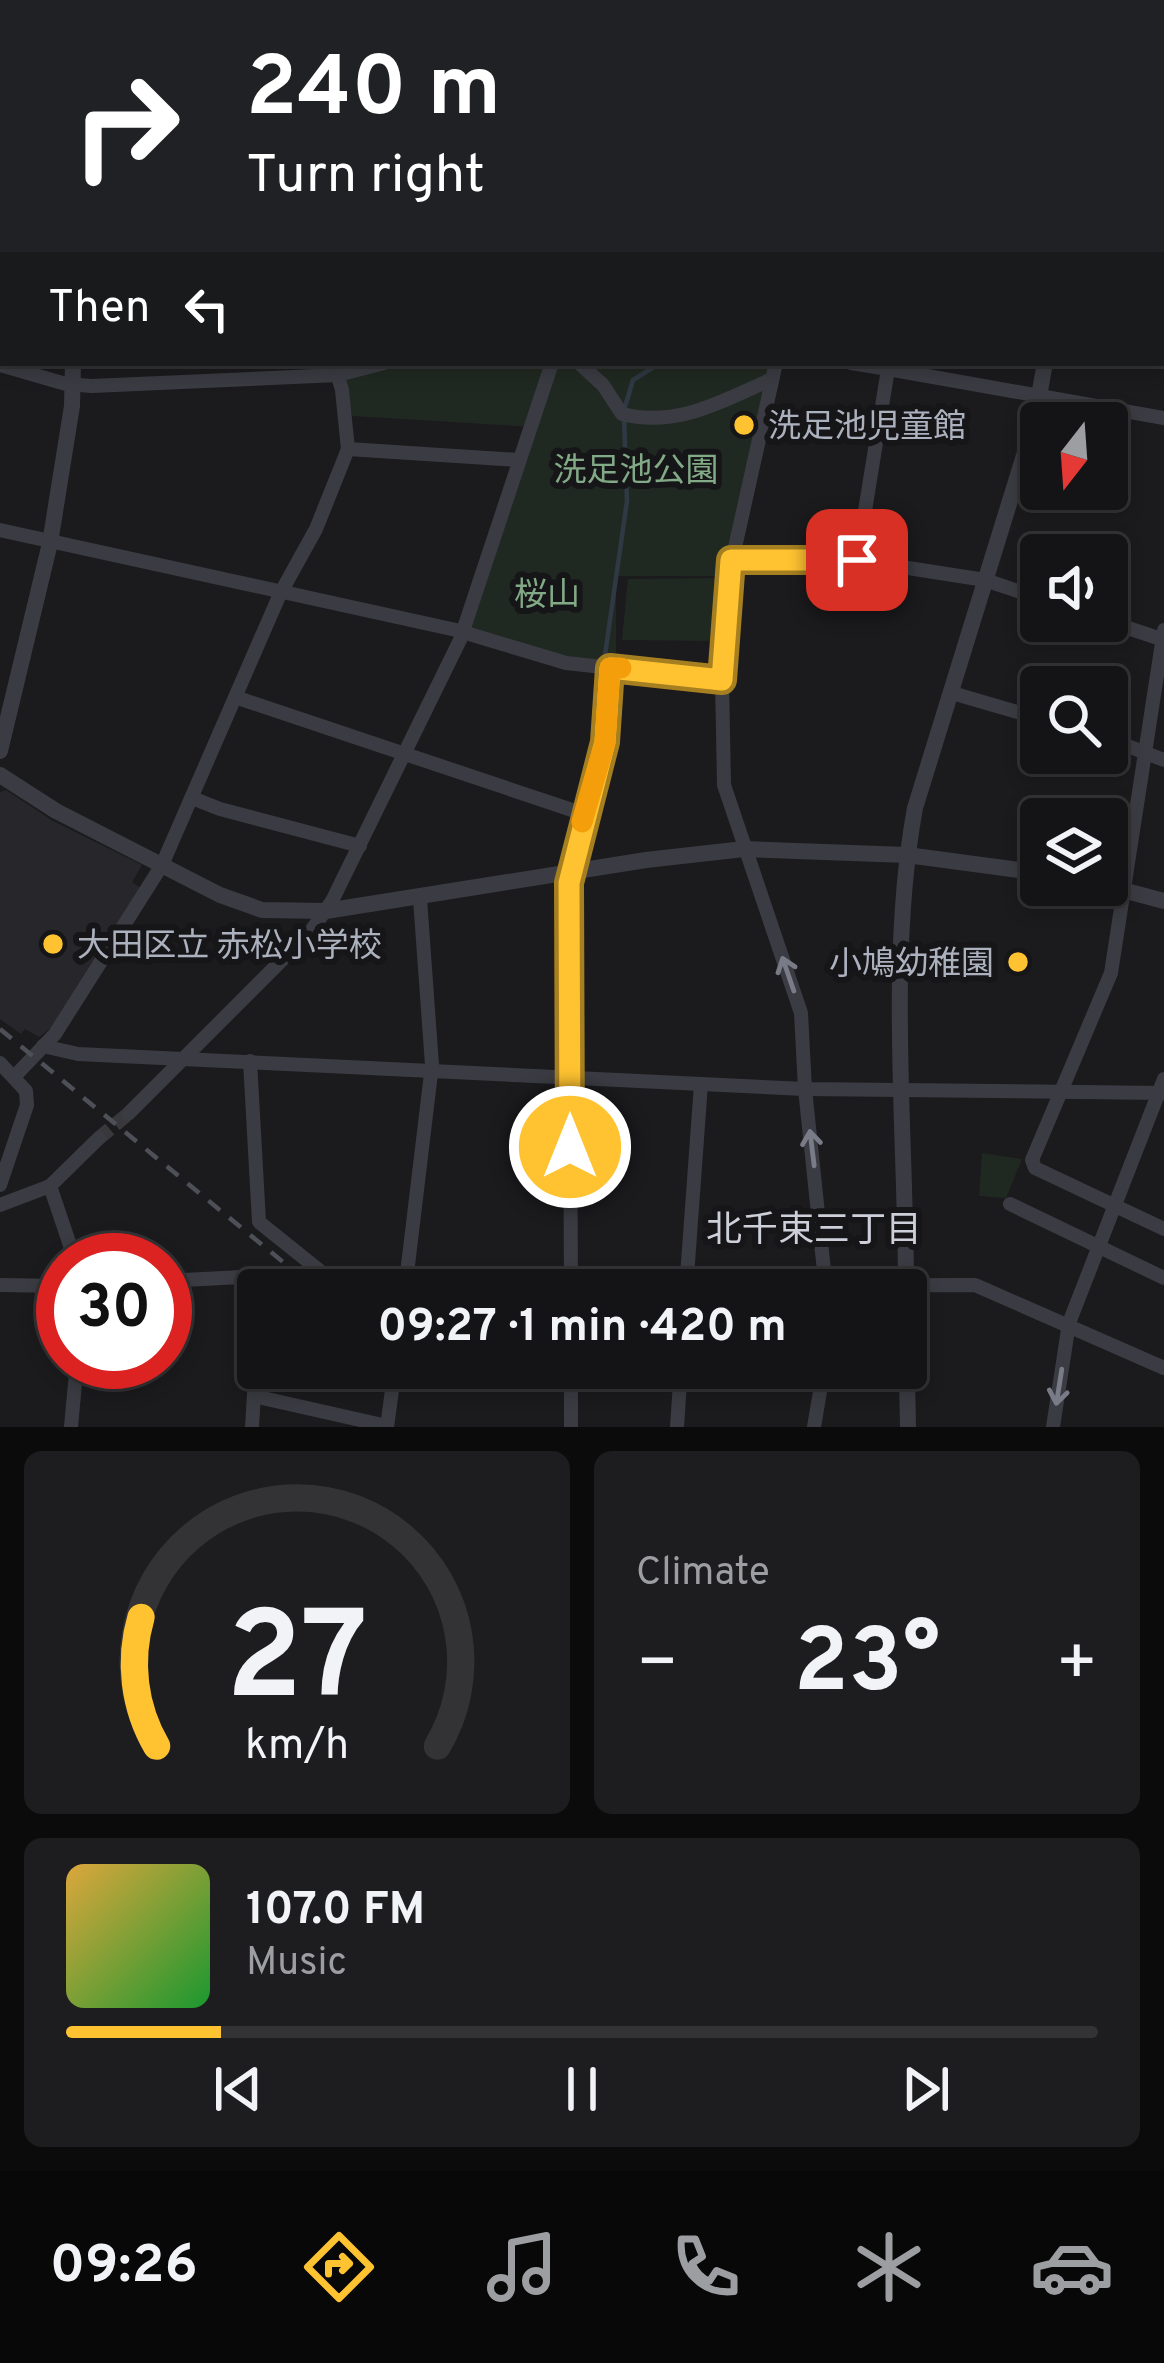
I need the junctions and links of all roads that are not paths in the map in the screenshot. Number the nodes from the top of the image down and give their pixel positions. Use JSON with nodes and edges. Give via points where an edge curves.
{"nodes":[{"id":1,"x":7,"y":366,"type":"edge"},
{"id":2,"x":73,"y":366,"type":"edge"},
{"id":3,"x":551,"y":366,"type":"edge"},
{"id":4,"x":582,"y":366,"type":"edge"},
{"id":5,"x":889,"y":366,"type":"edge"},
{"id":6,"x":1045,"y":366,"type":"edge"},
{"id":7,"x":336,"y":369,"type":"edge"},
{"id":8,"x":774,"y":371,"type":"edge"},
{"id":9,"x":74,"y":384,"type":"junction"},
{"id":10,"x":1041,"y":395,"type":"junction"},
{"id":11,"x":1164,"y":418,"type":"edge"},
{"id":12,"x":348,"y":449,"type":"junction"},
{"id":13,"x":518,"y":460,"type":"junction"},
{"id":14,"x":0,"y":530,"type":"edge"},
{"id":15,"x":50,"y":543,"type":"junction"},
{"id":16,"x":731,"y":560,"type":"junction"},
{"id":17,"x":857,"y":560,"type":"junction"},
{"id":18,"x":985,"y":580,"type":"junction"},
{"id":19,"x":1020,"y":592,"type":"edge"},
{"id":20,"x":280,"y":594,"type":"junction"},
{"id":21,"x":1128,"y":627,"type":"edge"},
{"id":22,"x":462,"y":632,"type":"junction"},
{"id":23,"x":1163,"y":636,"type":"edge"},
{"id":24,"x":610,"y":668,"type":"junction"},
{"id":25,"x":722,"y":680,"type":"junction"},
{"id":26,"x":952,"y":693,"type":"junction"},
{"id":27,"x":238,"y":698,"type":"junction"},
{"id":28,"x":1020,"y":713,"type":"edge"},
{"id":29,"x":1128,"y":745,"type":"edge"},
{"id":30,"x":1142,"y":749,"type":"junction"},
{"id":31,"x":0,"y":752,"type":"edge"},
{"id":32,"x":404,"y":756,"type":"junction"},
{"id":33,"x":1164,"y":760,"type":"edge"},
{"id":34,"x":0,"y":775,"type":"edge"},
{"id":35,"x":192,"y":798,"type":"junction"},
{"id":36,"x":584,"y":814,"type":"junction"},
{"id":37,"x":1128,"y":816,"type":"edge"},
{"id":38,"x":360,"y":847,"type":"junction"},
{"id":39,"x":744,"y":849,"type":"junction"},
{"id":40,"x":907,"y":855,"type":"junction"},
{"id":41,"x":162,"y":865,"type":"junction"},
{"id":42,"x":1020,"y":870,"type":"edge"},
{"id":43,"x":572,"y":872,"type":"junction"},
{"id":44,"x":1128,"y":891,"type":"edge"},
{"id":45,"x":420,"y":898,"type":"junction"},
{"id":46,"x":1164,"y":901,"type":"edge"},
{"id":47,"x":1113,"y":906,"type":"edge"},
{"id":48,"x":326,"y":911,"type":"junction"},
{"id":49,"x":43,"y":1046,"type":"junction"},
{"id":50,"x":182,"y":1059,"type":"junction"},
{"id":51,"x":250,"y":1061,"type":"junction"},
{"id":52,"x":0,"y":1063,"type":"edge"},
{"id":53,"x":431,"y":1071,"type":"junction"},
{"id":54,"x":14,"y":1077,"type":"junction"},
{"id":55,"x":570,"y":1079,"type":"junction"},
{"id":56,"x":701,"y":1084,"type":"junction"},
{"id":57,"x":805,"y":1089,"type":"junction"},
{"id":58,"x":1162,"y":1089,"type":"edge"},
{"id":59,"x":904,"y":1090,"type":"junction"},
{"id":60,"x":1058,"y":1093,"type":"junction"},
{"id":61,"x":128,"y":1114,"type":"tunnel mouth"},
{"id":62,"x":8,"y":1137,"type":"edge"},
{"id":63,"x":99,"y":1138,"type":"tunnel mouth"},
{"id":64,"x":0,"y":1185,"type":"edge"},
{"id":65,"x":50,"y":1186,"type":"junction"},
{"id":66,"x":1010,"y":1204,"type":"dead end"},
{"id":67,"x":0,"y":1205,"type":"edge"},
{"id":68,"x":1115,"y":1206,"type":"junction"},
{"id":69,"x":1164,"y":1228,"type":"edge"},
{"id":70,"x":66,"y":1233,"type":"edge"},
{"id":71,"x":1099,"y":1248,"type":"junction"},
{"id":72,"x":318,"y":1269,"type":"edge"},
{"id":73,"x":407,"y":1269,"type":"edge"},
{"id":74,"x":571,"y":1269,"type":"edge"},
{"id":75,"x":687,"y":1269,"type":"edge"},
{"id":76,"x":824,"y":1269,"type":"edge"},
{"id":77,"x":906,"y":1269,"type":"edge"},
{"id":78,"x":237,"y":1277,"type":"edge"},
{"id":79,"x":1164,"y":1278,"type":"edge"},
{"id":80,"x":192,"y":1280,"type":"edge"},
{"id":81,"x":0,"y":1285,"type":"edge"},
{"id":82,"x":36,"y":1286,"type":"edge"},
{"id":83,"x":927,"y":1287,"type":"edge"},
{"id":84,"x":1069,"y":1323,"type":"junction"},
{"id":85,"x":1164,"y":1368,"type":"edge"},
{"id":86,"x":75,"y":1389,"type":"edge"},
{"id":87,"x":254,"y":1389,"type":"edge"},
{"id":88,"x":392,"y":1389,"type":"edge"},
{"id":89,"x":572,"y":1389,"type":"edge"},
{"id":90,"x":680,"y":1389,"type":"edge"},
{"id":91,"x":820,"y":1389,"type":"edge"},
{"id":92,"x":907,"y":1389,"type":"edge"},
{"id":93,"x":254,"y":1396,"type":"junction"},
{"id":94,"x":71,"y":1427,"type":"edge"},
{"id":95,"x":252,"y":1427,"type":"edge"},
{"id":96,"x":387,"y":1427,"type":"edge"},
{"id":97,"x":571,"y":1427,"type":"edge"},
{"id":98,"x":677,"y":1427,"type":"edge"},
{"id":99,"x":814,"y":1427,"type":"edge"},
{"id":100,"x":908,"y":1427,"type":"edge"},
{"id":101,"x":1053,"y":1427,"type":"edge"}],
"edges":[{"from":1,"to":9,"type":"street"},
{"from":2,"to":9,"type":"street"},
{"from":3,"to":13,"type":"street"},
{"from":4,"to":8,"type":"street","via":[[628,416],[676,419]]},
{"from":5,"to":10,"type":"street"},
{"from":5,"to":17,"type":"street"},
{"from":6,"to":10,"type":"street"},
{"from":7,"to":9,"type":"street"},
{"from":7,"to":12,"type":"street"},
{"from":8,"to":16,"type":"street"},
{"from":9,"to":15,"type":"street"},
{"from":10,"to":11,"type":"street"},
{"from":10,"to":18,"type":"street"},
{"from":12,"to":13,"type":"street"},
{"from":12,"to":20,"type":"street"},
{"from":13,"to":22,"type":"street"},
{"from":14,"to":15,"type":"street"},
{"from":15,"to":20,"type":"street"},
{"from":15,"to":31,"type":"street"},
{"from":16,"to":17,"type":"street"},
{"from":16,"to":25,"type":"street"},
{"from":17,"to":18,"type":"street"},
{"from":18,"to":19,"type":"street"},
{"from":18,"to":26,"type":"street"},
{"from":20,"to":22,"type":"street"},
{"from":20,"to":27,"type":"street"},
{"from":21,"to":23,"type":"street"},
{"from":22,"to":24,"type":"street"},
{"from":22,"to":32,"type":"street"},
{"from":23,"to":30,"type":"street"},
{"from":24,"to":25,"type":"street"},
{"from":24,"to":36,"type":"street","via":[[605,742]]},
{"from":25,"to":39,"type":"street","via":[[724,785]]},
{"from":26,"to":28,"type":"street"},
{"from":26,"to":40,"type":"street"},
{"from":27,"to":32,"type":"street"},
{"from":27,"to":35,"type":"street"},
{"from":29,"to":30,"type":"street"},
{"from":30,"to":33,"type":"street"},
{"from":30,"to":37,"type":"street"},
{"from":32,"to":36,"type":"street"},
{"from":32,"to":38,"type":"street"},
{"from":34,"to":41,"type":"street"},
{"from":35,"to":38,"type":"street"},
{"from":35,"to":41,"type":"street"},
{"from":36,"to":43,"type":"street"},
{"from":38,"to":48,"type":"street"},
{"from":39,"to":40,"type":"street"},
{"from":39,"to":43,"type":"street"},
{"from":57,"to":39,"type":"street","one_way":true,"via":[[801,1013]]},
{"from":40,"to":42,"type":"street"},
{"from":40,"to":59,"type":"street"},
{"from":41,"to":48,"type":"street","via":[[249,908]]},
{"from":41,"to":49,"type":"street"},
{"from":43,"to":45,"type":"street"},
{"from":43,"to":55,"type":"street"},
{"from":44,"to":46,"type":"street"},
{"from":45,"to":48,"type":"street"},
{"from":45,"to":53,"type":"street"},
{"from":47,"to":60,"type":"street","via":[[1111,973]]},
{"from":48,"to":50,"type":"street"},
{"from":49,"to":50,"type":"street"},
{"from":49,"to":54,"type":"street"},
{"from":50,"to":51,"type":"street"},
{"from":50,"to":61,"type":"street"},
{"from":51,"to":53,"type":"street"},
{"from":51,"to":72,"type":"street","via":[[259,1222]]},
{"from":52,"to":54,"type":"street"},
{"from":53,"to":55,"type":"street"},
{"from":53,"to":73,"type":"street"},
{"from":54,"to":62,"type":"street","via":[[27,1105]]},
{"from":55,"to":56,"type":"street"},
{"from":55,"to":74,"type":"street"},
{"from":56,"to":57,"type":"street"},
{"from":56,"to":75,"type":"street"},
{"from":57,"to":59,"type":"street"},
{"from":76,"to":57,"type":"street","one_way":true},
{"from":58,"to":60,"type":"street"},
{"from":58,"to":68,"type":"street"},
{"from":59,"to":60,"type":"street"},
{"from":59,"to":77,"type":"street"},
{"from":60,"to":68,"type":"street","via":[[1034,1168]]},
{"from":62,"to":64,"type":"street"},
{"from":63,"to":65,"type":"street"},
{"from":65,"to":67,"type":"street"},
{"from":65,"to":70,"type":"street"},
{"from":66,"to":71,"type":"street"},
{"from":68,"to":69,"type":"street"},
{"from":68,"to":71,"type":"street"},
{"from":71,"to":79,"type":"street"},
{"from":71,"to":84,"type":"street"},
{"from":78,"to":80,"type":"street"},
{"from":81,"to":82,"type":"street"},
{"from":83,"to":84,"type":"street","via":[[975,1286]]},
{"from":84,"to":85,"type":"street"},
{"from":84,"to":101,"type":"street","one_way":true},
{"from":86,"to":94,"type":"street"},
{"from":87,"to":93,"type":"street"},
{"from":88,"to":96,"type":"street"},
{"from":89,"to":97,"type":"street"},
{"from":90,"to":98,"type":"street"},
{"from":91,"to":99,"type":"street"},
{"from":92,"to":100,"type":"street"},
{"from":93,"to":95,"type":"street"},
{"from":93,"to":96,"type":"street"}]}
